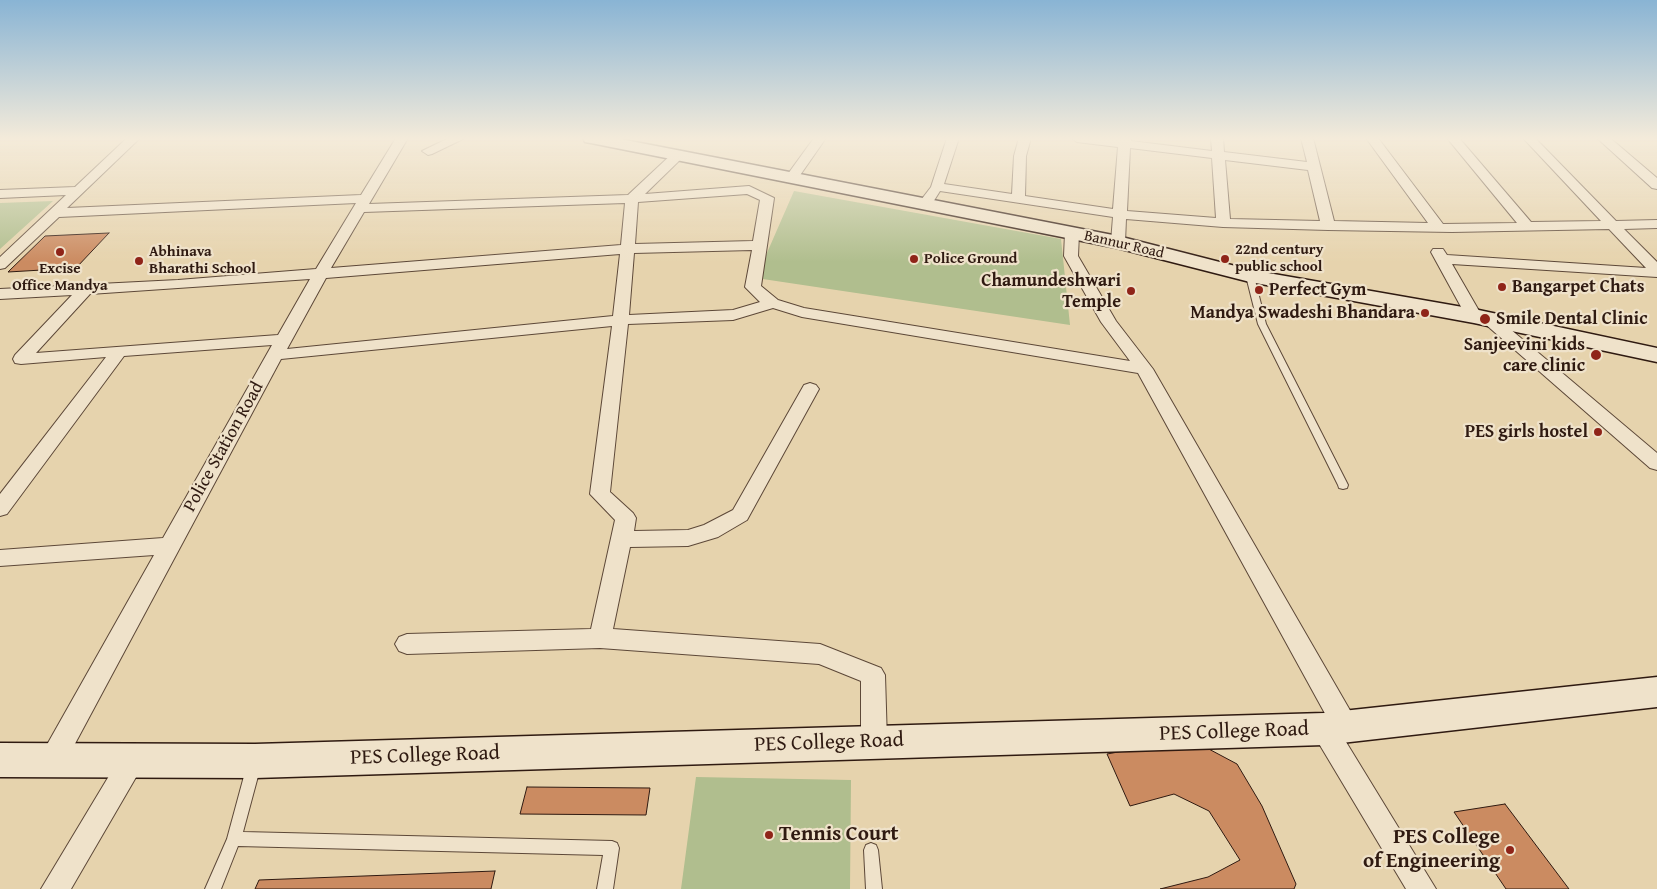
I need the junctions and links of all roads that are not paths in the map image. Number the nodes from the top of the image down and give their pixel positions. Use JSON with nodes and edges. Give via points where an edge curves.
{"nodes":[{"id":1,"x":89,"y":179,"type":"edge"},
{"id":2,"x":376,"y":179,"type":"edge"},
{"id":3,"x":652,"y":179,"type":"edge"},
{"id":4,"x":799,"y":179,"type":"edge"},
{"id":5,"x":939,"y":179,"type":"edge"},
{"id":6,"x":1019,"y":179,"type":"edge"},
{"id":7,"x":1122,"y":179,"type":"edge"},
{"id":8,"x":1220,"y":179,"type":"edge"},
{"id":9,"x":1317,"y":179,"type":"edge"},
{"id":10,"x":1402,"y":179,"type":"edge"},
{"id":11,"x":1488,"y":179,"type":"edge"},
{"id":12,"x":1569,"y":179,"type":"edge"},
{"id":13,"x":937,"y":187,"type":"junction"},
{"id":14,"x":77,"y":191,"type":"junction"},
{"id":15,"x":0,"y":194,"type":"edge"},
{"id":16,"x":632,"y":199,"type":"junction"},
{"id":17,"x":1018,"y":199,"type":"junction"},
{"id":18,"x":362,"y":203,"type":"junction"},
{"id":19,"x":925,"y":204,"type":"junction"},
{"id":20,"x":55,"y":213,"type":"junction"},
{"id":21,"x":1120,"y":214,"type":"junction"},
{"id":22,"x":1223,"y":223,"type":"junction"},
{"id":23,"x":1657,"y":224,"type":"edge"},
{"id":24,"x":1526,"y":225,"type":"junction"},
{"id":25,"x":1613,"y":225,"type":"junction"},
{"id":26,"x":1328,"y":226,"type":"junction"},
{"id":27,"x":1438,"y":228,"type":"junction"},
{"id":28,"x":1072,"y":233,"type":"junction"},
{"id":29,"x":1118,"y":242,"type":"junction"},
{"id":30,"x":759,"y":246,"type":"junction"},
{"id":31,"x":626,"y":249,"type":"junction"},
{"id":32,"x":1439,"y":254,"type":"joint"},
{"id":33,"x":0,"y":265,"type":"edge"},
{"id":34,"x":1657,"y":272,"type":"edge"},
{"id":35,"x":322,"y":273,"type":"junction"},
{"id":36,"x":1250,"y":276,"type":"junction"},
{"id":37,"x":86,"y":289,"type":"junction"},
{"id":38,"x":0,"y":294,"type":"edge"},
{"id":39,"x":772,"y":303,"type":"junction"},
{"id":40,"x":1482,"y":318,"type":"junction"},
{"id":41,"x":621,"y":320,"type":"junction"},
{"id":42,"x":279,"y":347,"type":"junction"},
{"id":43,"x":118,"y":352,"type":"junction"},
{"id":44,"x":1657,"y":355,"type":"edge"},
{"id":45,"x":1144,"y":369,"type":"junction"},
{"id":46,"x":810,"y":388,"type":"dead end"},
{"id":47,"x":1657,"y":463,"type":"edge"},
{"id":48,"x":1343,"y":485,"type":"dead end"},
{"id":49,"x":0,"y":509,"type":"edge"},
{"id":50,"x":621,"y":539,"type":"junction"},
{"id":51,"x":170,"y":546,"type":"junction"},
{"id":52,"x":0,"y":558,"type":"edge"},
{"id":53,"x":600,"y":638,"type":"junction"},
{"id":54,"x":407,"y":644,"type":"dead end"},
{"id":55,"x":1651,"y":697,"type":"edge"},
{"id":56,"x":1335,"y":728,"type":"junction"},
{"id":57,"x":874,"y":742,"type":"junction"},
{"id":58,"x":53,"y":759,"type":"junction"},
{"id":59,"x":0,"y":760,"type":"edge"},
{"id":60,"x":133,"y":760,"type":"junction"},
{"id":61,"x":255,"y":761,"type":"junction"},
{"id":62,"x":234,"y":839,"type":"junction"},
{"id":63,"x":871,"y":850,"type":"dead end"},
{"id":64,"x":55,"y":889,"type":"edge"},
{"id":65,"x":213,"y":889,"type":"edge"},
{"id":66,"x":605,"y":889,"type":"edge"},
{"id":67,"x":874,"y":889,"type":"edge"},
{"id":68,"x":1422,"y":889,"type":"edge"}],
"edges":[{"from":1,"to":14,"type":"street"},
{"from":2,"to":18,"type":"street","name":"Police Station Road"},
{"from":3,"to":16,"type":"street"},
{"from":4,"to":19,"type":"main road","name":"Bannur Road"},
{"from":5,"to":13,"type":"street"},
{"from":6,"to":17,"type":"street"},
{"from":7,"to":21,"type":"street"},
{"from":8,"to":22,"type":"street"},
{"from":9,"to":26,"type":"street"},
{"from":10,"to":27,"type":"street"},
{"from":11,"to":24,"type":"street"},
{"from":12,"to":25,"type":"street"},
{"from":13,"to":17,"type":"street"},
{"from":13,"to":19,"type":"street"},
{"from":14,"to":15,"type":"street"},
{"from":14,"to":20,"type":"street"},
{"from":16,"to":18,"type":"street"},
{"from":16,"to":30,"type":"street","via":[[750,190],[767,198]]},
{"from":16,"to":31,"type":"street"},
{"from":17,"to":21,"type":"street"},
{"from":18,"to":20,"type":"street"},
{"from":18,"to":35,"type":"street","name":"Police Station Road"},
{"from":19,"to":28,"type":"main road","name":"Bannur Road"},
{"from":20,"to":33,"type":"street"},
{"from":21,"to":22,"type":"street"},
{"from":21,"to":29,"type":"street"},
{"from":22,"to":26,"type":"street"},
{"from":23,"to":25,"type":"street"},
{"from":24,"to":25,"type":"street"},
{"from":24,"to":27,"type":"street"},
{"from":25,"to":34,"type":"street"},
{"from":26,"to":27,"type":"street"},
{"from":28,"to":29,"type":"main road","name":"Bannur Road"},
{"from":28,"to":45,"type":"street","via":[[1072,256],[1109,322]]},
{"from":29,"to":36,"type":"main road","name":"Bannur Road"},
{"from":30,"to":31,"type":"street"},
{"from":30,"to":39,"type":"street","via":[[753,287]]},
{"from":31,"to":35,"type":"street"},
{"from":31,"to":41,"type":"street"},
{"from":32,"to":34,"type":"street"},
{"from":32,"to":40,"type":"street"},
{"from":35,"to":37,"type":"street"},
{"from":35,"to":42,"type":"street","name":"Police Station Road"},
{"from":36,"to":40,"type":"main road","name":"Bannur Road"},
{"from":36,"to":48,"type":"lane","via":[[1262,324]]},
{"from":37,"to":38,"type":"street"},
{"from":37,"to":43,"type":"street","via":[[21,359]]},
{"from":39,"to":41,"type":"street","via":[[733,315]]},
{"from":39,"to":45,"type":"street","via":[[802,312]]},
{"from":40,"to":44,"type":"main road","name":"Bannur Road"},
{"from":40,"to":47,"type":"street"},
{"from":41,"to":42,"type":"street"},
{"from":41,"to":50,"type":"street","via":[[600,494],[626,518]]},
{"from":42,"to":43,"type":"street"},
{"from":42,"to":51,"type":"street","name":"Police Station Road"},
{"from":43,"to":49,"type":"street"},
{"from":45,"to":56,"type":"street","via":[[1264,578]]},
{"from":46,"to":50,"type":"street","via":[[740,515],[711,531],[688,538]]},
{"from":50,"to":53,"type":"street"},
{"from":51,"to":52,"type":"street"},
{"from":51,"to":58,"type":"street","name":"Police Station Road"},
{"from":53,"to":54,"type":"street"},
{"from":53,"to":57,"type":"street","via":[[820,654],[873,675]]},
{"from":55,"to":56,"type":"street","name":"PES College Road"},
{"from":56,"to":57,"type":"street","name":"PES College Road"},
{"from":56,"to":68,"type":"street"},
{"from":57,"to":61,"type":"street","name":"PES College Road"},
{"from":58,"to":59,"type":"street","name":"PES College Road"},
{"from":58,"to":60,"type":"street","name":"PES College Road"},
{"from":60,"to":61,"type":"street","name":"PES College Road"},
{"from":60,"to":64,"type":"street"},
{"from":61,"to":62,"type":"lane"},
{"from":62,"to":65,"type":"lane"},
{"from":62,"to":66,"type":"lane","via":[[612,848]]},
{"from":63,"to":67,"type":"lane"}]}
